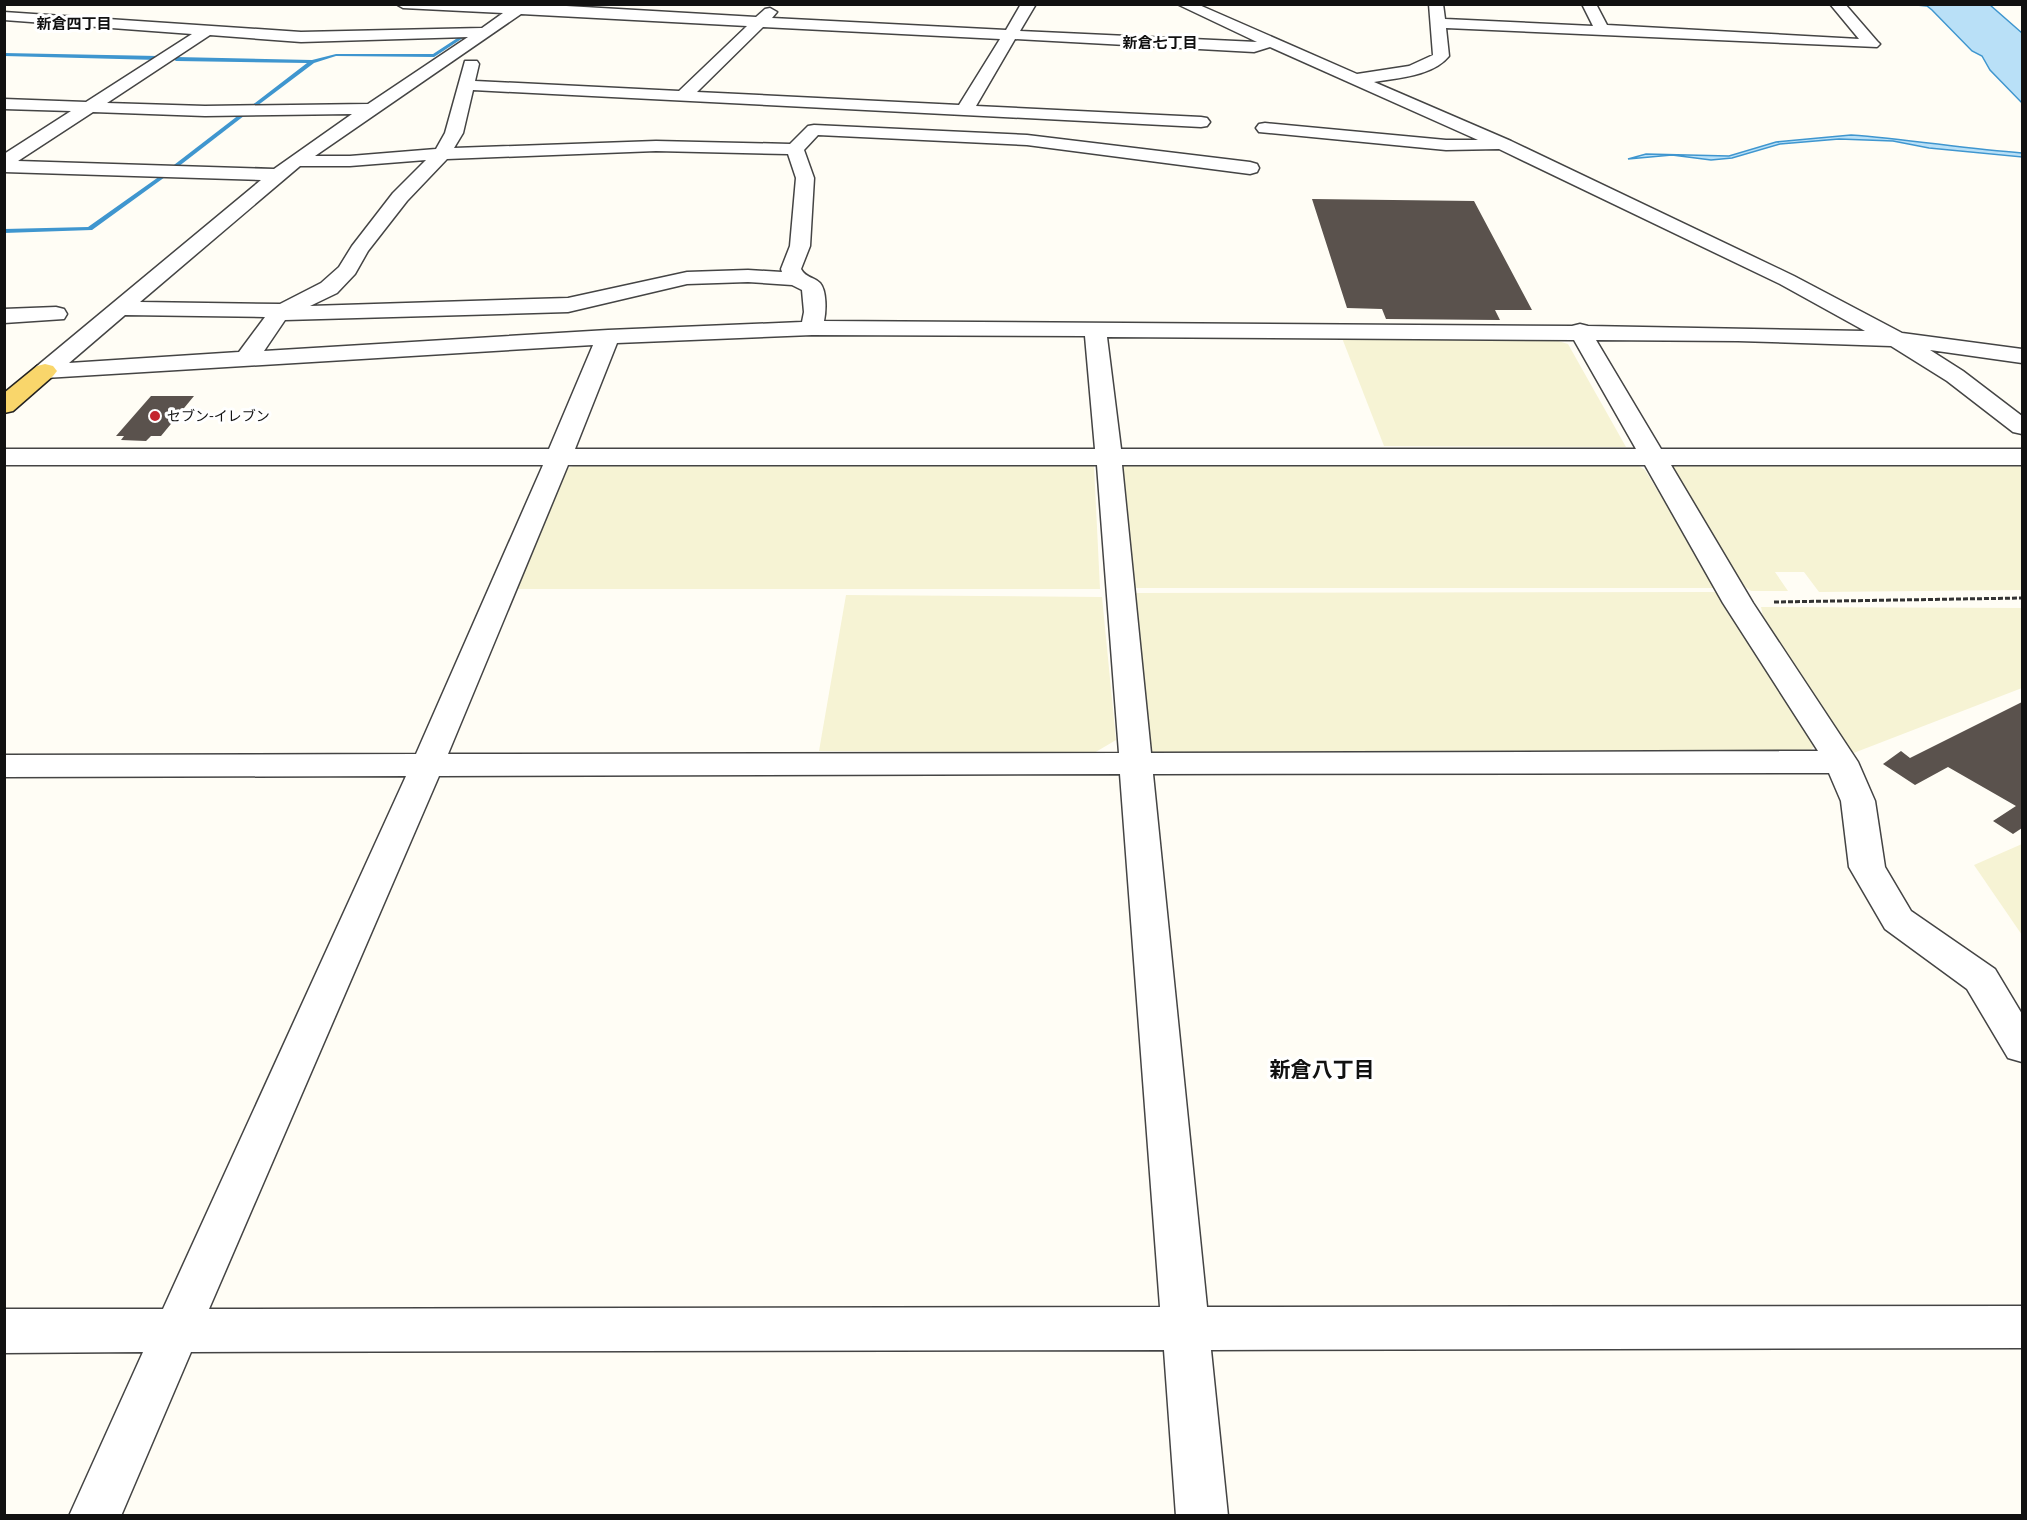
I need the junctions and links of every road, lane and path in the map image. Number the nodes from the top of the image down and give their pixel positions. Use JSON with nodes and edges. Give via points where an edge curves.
{"nodes":[{"id":1,"x":403,"y":4,"type":"edge"},
{"id":2,"x":469,"y":4,"type":"edge"},
{"id":3,"x":778,"y":4,"type":"edge"},
{"id":4,"x":1029,"y":4,"type":"edge"},
{"id":5,"x":1184,"y":4,"type":"edge"},
{"id":6,"x":1436,"y":4,"type":"edge"},
{"id":7,"x":1589,"y":4,"type":"edge"},
{"id":8,"x":1837,"y":4,"type":"edge"},
{"id":9,"x":444,"y":6,"type":"junction"},
{"id":10,"x":522,"y":6,"type":"edge"},
{"id":11,"x":92,"y":10,"type":"dead end"},
{"id":12,"x":4,"y":16,"type":"edge"},
{"id":13,"x":72,"y":20,"type":"junction"},
{"id":14,"x":760,"y":21,"type":"junction"},
{"id":15,"x":1438,"y":23,"type":"junction"},
{"id":16,"x":1602,"y":29,"type":"junction"},
{"id":17,"x":208,"y":30,"type":"junction"},
{"id":18,"x":1011,"y":34,"type":"junction"},
{"id":19,"x":478,"y":37,"type":"junction"},
{"id":20,"x":1275,"y":43,"type":"junction"},
{"id":21,"x":1358,"y":79,"type":"junction"},
{"id":22,"x":466,"y":86,"type":"junction"},
{"id":23,"x":683,"y":96,"type":"junction"},
{"id":24,"x":4,"y":104,"type":"edge"},
{"id":25,"x":839,"y":104,"type":"junction"},
{"id":26,"x":89,"y":107,"type":"junction"},
{"id":27,"x":372,"y":109,"type":"junction"},
{"id":28,"x":964,"y":111,"type":"junction"},
{"id":29,"x":1201,"y":122,"type":"dead end"},
{"id":30,"x":1265,"y":128,"type":"dead end"},
{"id":31,"x":813,"y":130,"type":"junction"},
{"id":32,"x":1505,"y":145,"type":"junction"},
{"id":33,"x":795,"y":149,"type":"junction"},
{"id":34,"x":442,"y":154,"type":"junction"},
{"id":35,"x":295,"y":160,"type":"junction"},
{"id":36,"x":4,"y":164,"type":"edge"},
{"id":37,"x":1250,"y":168,"type":"dead end"},
{"id":38,"x":278,"y":175,"type":"junction"},
{"id":39,"x":796,"y":279,"type":"junction"},
{"id":40,"x":119,"y":308,"type":"junction"},
{"id":41,"x":280,"y":312,"type":"junction"},
{"id":42,"x":56,"y":314,"type":"dead end"},
{"id":43,"x":4,"y":316,"type":"edge"},
{"id":44,"x":812,"y":328,"type":"junction"},
{"id":45,"x":1095,"y":329,"type":"junction"},
{"id":46,"x":1580,"y":331,"type":"junction"},
{"id":47,"x":608,"y":337,"type":"junction"},
{"id":48,"x":1896,"y":339,"type":"junction"},
{"id":49,"x":2022,"y":356,"type":"edge"},
{"id":50,"x":247,"y":358,"type":"junction"},
{"id":51,"x":45,"y":371,"type":"junction"},
{"id":52,"x":4,"y":373,"type":"edge"},
{"id":53,"x":4,"y":406,"type":"edge"},
{"id":54,"x":2022,"y":427,"type":"edge"},
{"id":55,"x":4,"y":457,"type":"edge"},
{"id":56,"x":2022,"y":457,"type":"edge"},
{"id":57,"x":1109,"y":458,"type":"junction"},
{"id":58,"x":1653,"y":458,"type":"junction"},
{"id":59,"x":559,"y":459,"type":"junction"},
{"id":60,"x":2022,"y":598,"type":"edge"},
{"id":61,"x":1738,"y":603,"type":"junction"},
{"id":62,"x":1840,"y":762,"type":"junction"},
{"id":63,"x":1136,"y":764,"type":"junction"},
{"id":64,"x":4,"y":766,"type":"edge"},
{"id":65,"x":427,"y":767,"type":"junction"},
{"id":66,"x":2022,"y":1047,"type":"edge"},
{"id":67,"x":2022,"y":1327,"type":"edge"},
{"id":68,"x":1186,"y":1329,"type":"junction"},
{"id":69,"x":4,"y":1331,"type":"edge"},
{"id":70,"x":175,"y":1332,"type":"junction"},
{"id":71,"x":95,"y":1515,"type":"edge"},
{"id":72,"x":1202,"y":1515,"type":"edge"}],
"edges":[{"from":1,"to":9,"type":"street"},
{"from":2,"to":9,"type":"street"},
{"from":3,"to":14,"type":"street"},
{"from":4,"to":18,"type":"street"},
{"from":5,"to":20,"type":"street"},
{"from":6,"to":15,"type":"street"},
{"from":7,"to":16,"type":"street"},
{"from":8,"to":16,"type":"street","via":[[1872,44]]},
{"from":9,"to":10,"type":"street"},
{"from":10,"to":14,"type":"street"},
{"from":10,"to":19,"type":"street"},
{"from":11,"to":13,"type":"street"},
{"from":12,"to":13,"type":"street"},
{"from":13,"to":17,"type":"street"},
{"from":14,"to":18,"type":"street"},
{"from":14,"to":23,"type":"street"},
{"from":15,"to":16,"type":"street"},
{"from":15,"to":21,"type":"street","via":[[1441,56],[1436,61],[1425,67]]},
{"from":17,"to":19,"type":"street","via":[[301,37]]},
{"from":17,"to":26,"type":"street"},
{"from":18,"to":20,"type":"street","via":[[1254,47]]},
{"from":18,"to":28,"type":"street"},
{"from":19,"to":22,"type":"street"},
{"from":19,"to":27,"type":"street"},
{"from":20,"to":21,"type":"street"},
{"from":21,"to":32,"type":"street"},
{"from":22,"to":23,"type":"street"},
{"from":22,"to":34,"type":"street","via":[[454,133]]},
{"from":23,"to":25,"type":"street"},
{"from":24,"to":26,"type":"street"},
{"from":25,"to":28,"type":"street"},
{"from":25,"to":31,"type":"street"},
{"from":26,"to":27,"type":"street","via":[[205,111]]},
{"from":26,"to":36,"type":"street"},
{"from":27,"to":35,"type":"street"},
{"from":28,"to":29,"type":"street"},
{"from":30,"to":32,"type":"street","via":[[1446,145]]},
{"from":31,"to":33,"type":"street"},
{"from":31,"to":37,"type":"street","via":[[1027,140]]},
{"from":32,"to":48,"type":"street","via":[[1710,241]]},
{"from":33,"to":34,"type":"street","via":[[656,146]]},
{"from":33,"to":39,"type":"street","via":[[805,178],[800,246],[791,269]]},
{"from":34,"to":35,"type":"street","via":[[350,161]]},
{"from":34,"to":41,"type":"street","via":[[400,197],[348,270],[329,288]]},
{"from":35,"to":38,"type":"street"},
{"from":36,"to":38,"type":"street"},
{"from":38,"to":40,"type":"street"},
{"from":39,"to":41,"type":"street","via":[[687,278],[568,304]]},
{"from":39,"to":44,"type":"street","via":[[812,287]]},
{"from":40,"to":41,"type":"street"},
{"from":40,"to":51,"type":"street"},
{"from":41,"to":50,"type":"street"},
{"from":42,"to":43,"type":"street"},
{"from":44,"to":45,"type":"street"},
{"from":44,"to":47,"type":"street"},
{"from":45,"to":46,"type":"street"},
{"from":45,"to":57,"type":"street"},
{"from":46,"to":48,"type":"street"},
{"from":46,"to":58,"type":"street"},
{"from":47,"to":50,"type":"street"},
{"from":47,"to":59,"type":"street"},
{"from":48,"to":49,"type":"street"},
{"from":48,"to":54,"type":"street","via":[[1955,376]]},
{"from":50,"to":51,"type":"street"},
{"from":51,"to":52,"type":"main road"},
{"from":51,"to":53,"type":"main road"},
{"from":55,"to":59,"type":"street"},
{"from":56,"to":58,"type":"street"},
{"from":57,"to":58,"type":"street"},
{"from":57,"to":59,"type":"street"},
{"from":57,"to":63,"type":"street"},
{"from":58,"to":61,"type":"street"},
{"from":59,"to":65,"type":"street"},
{"from":60,"to":61,"type":"path"},
{"from":61,"to":62,"type":"street"},
{"from":62,"to":63,"type":"street"},
{"from":62,"to":66,"type":"street","via":[[1858,801],[1867,867],[1898,920],[1981,980]]},
{"from":63,"to":65,"type":"street"},
{"from":63,"to":68,"type":"street"},
{"from":64,"to":65,"type":"street"},
{"from":65,"to":70,"type":"street"},
{"from":67,"to":68,"type":"street"},
{"from":68,"to":70,"type":"street"},
{"from":68,"to":72,"type":"street"},
{"from":69,"to":70,"type":"street"},
{"from":70,"to":71,"type":"street"}]}
